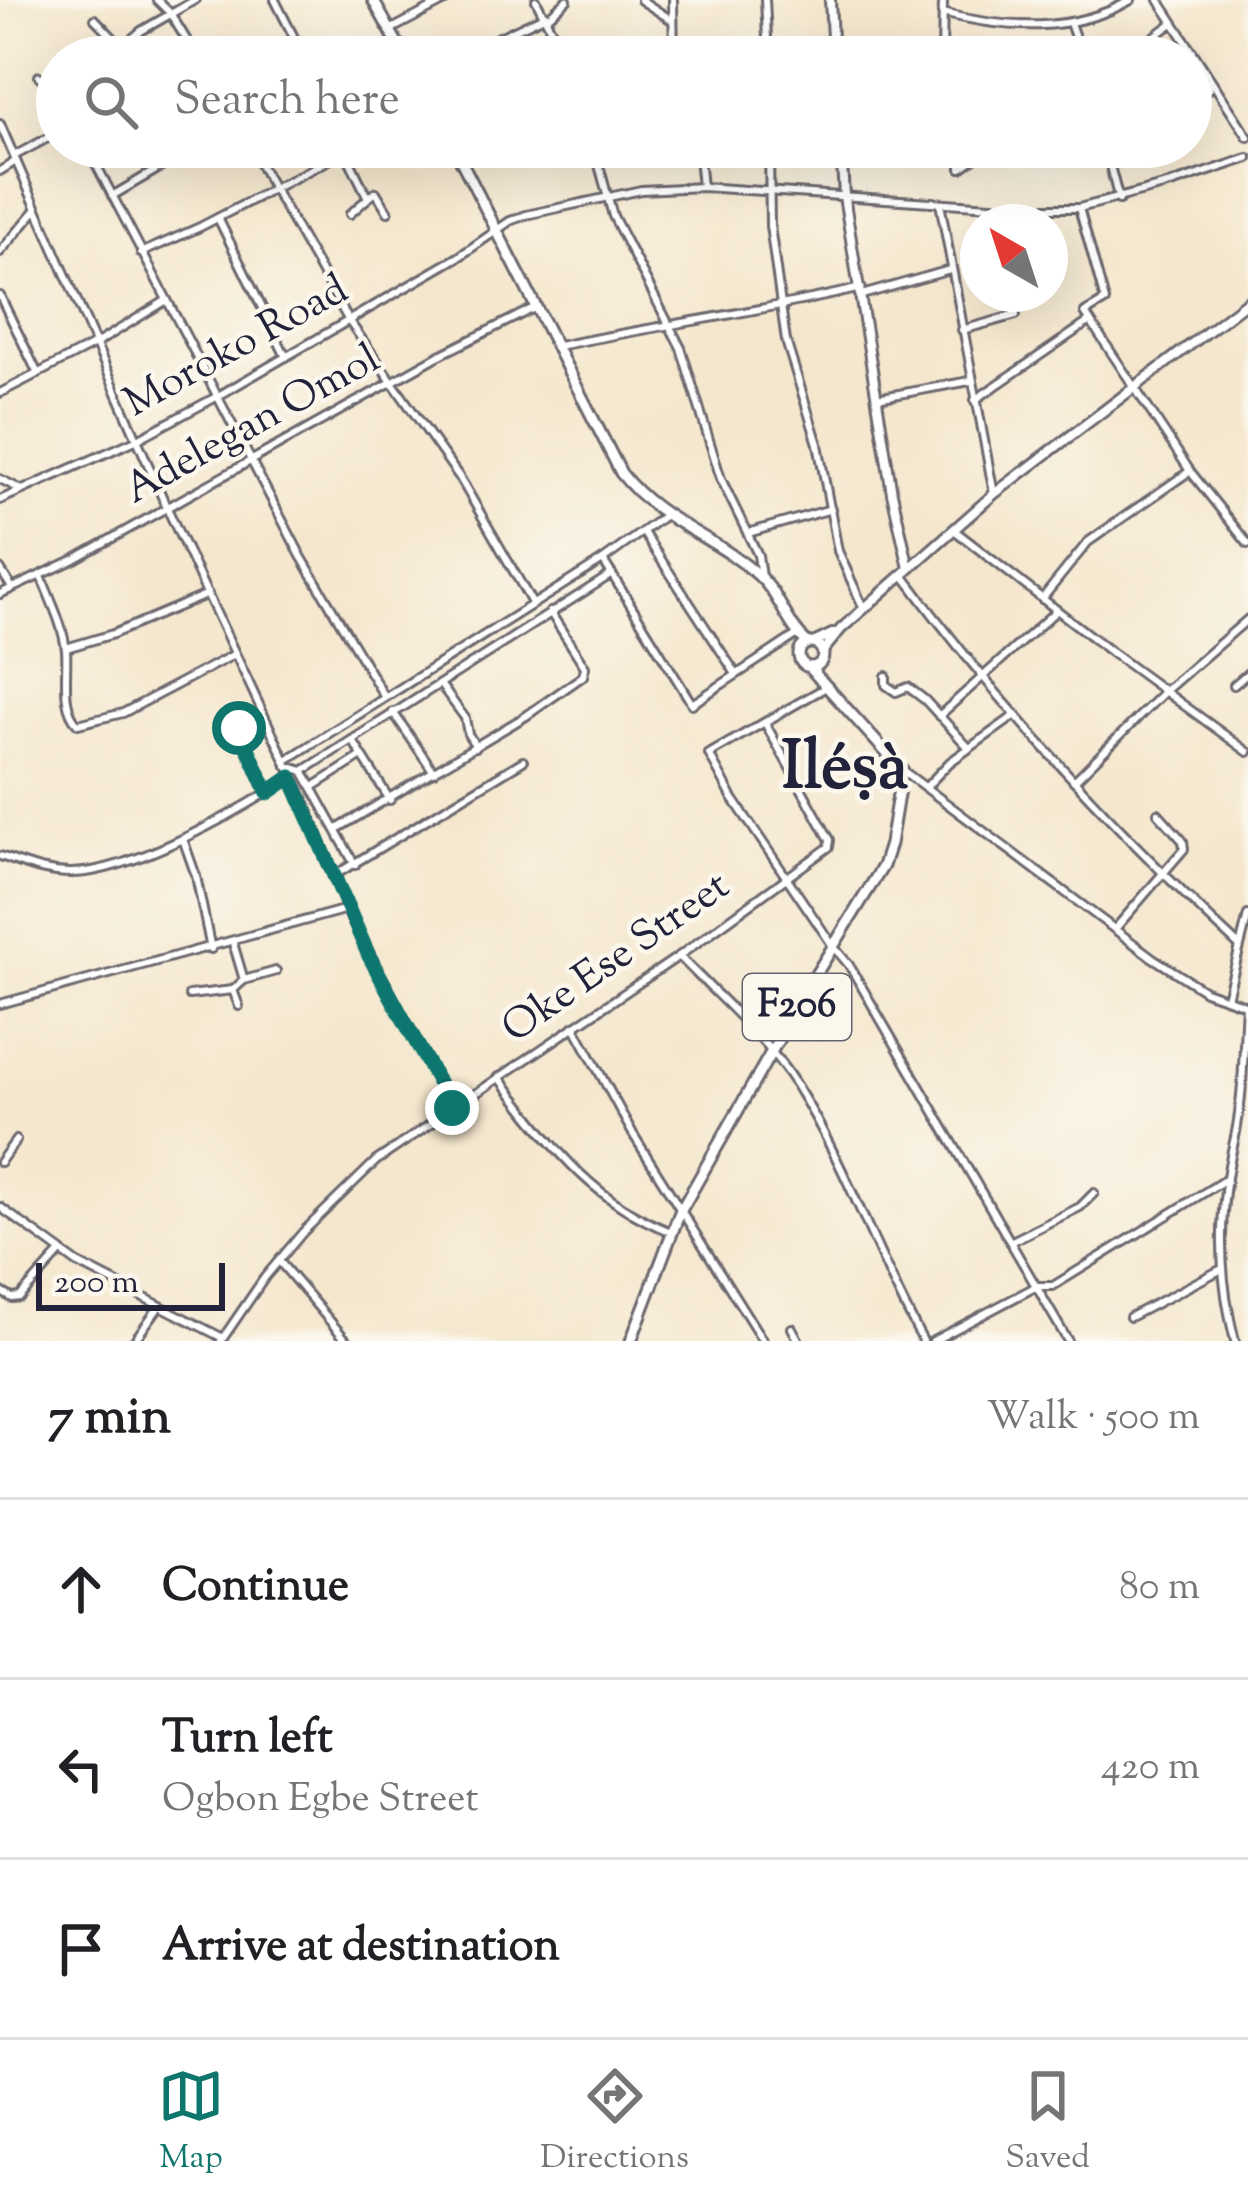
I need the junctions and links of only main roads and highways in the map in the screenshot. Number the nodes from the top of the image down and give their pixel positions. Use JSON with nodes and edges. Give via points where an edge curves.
{"nodes":[{"id":1,"x":374,"y":0,"type":"edge"},
{"id":2,"x":830,"y":0,"type":"edge"},
{"id":3,"x":393,"y":36,"type":"edge"},
{"id":4,"x":831,"y":36,"type":"edge"},
{"id":5,"x":464,"y":168,"type":"edge"},
{"id":6,"x":842,"y":168,"type":"edge"},
{"id":7,"x":1248,"y":301,"type":"edge"},
{"id":8,"x":906,"y":571,"type":"junction"},
{"id":9,"x":813,"y":650,"type":"junction"},
{"id":10,"x":809,"y":667,"type":"junction"},
{"id":11,"x":827,"y":685,"type":"junction"},
{"id":12,"x":631,"y":1341,"type":"edge"}],
"edges":[{"from":1,"to":3,"type":"main road"},
{"from":2,"to":4,"type":"main road"},
{"from":5,"to":9,"type":"main road","via":[[630,484],[761,577]]},
{"from":6,"to":8,"type":"main road"},
{"from":7,"to":8,"type":"main road"},
{"from":8,"to":9,"type":"main road"},
{"from":9,"to":10,"type":"main road"},
{"from":9,"to":10,"type":"main road","via":[[800,660]]},
{"from":9,"to":11,"type":"main road"},
{"from":10,"to":11,"type":"main road"},
{"from":11,"to":12,"type":"main road","number":"F206","via":[[902,770],[887,854],[680,1212]]}]}
